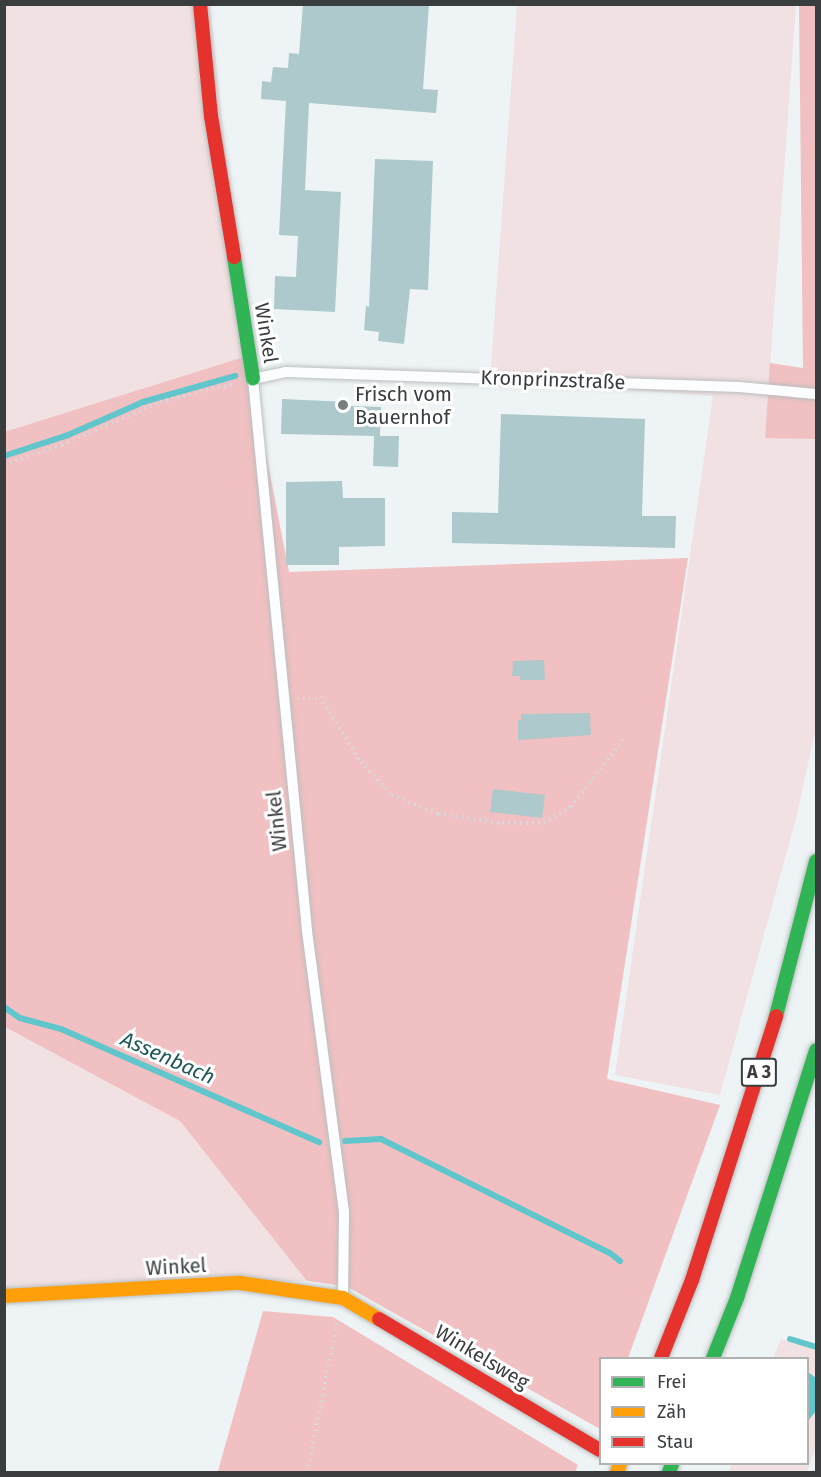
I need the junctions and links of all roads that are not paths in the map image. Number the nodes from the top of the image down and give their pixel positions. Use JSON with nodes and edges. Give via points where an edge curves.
{"nodes":[{"id":1,"x":200,"y":4,"type":"edge"},
{"id":2,"x":254,"y":379,"type":"junction"},
{"id":3,"x":816,"y":394,"type":"edge"},
{"id":4,"x":816,"y":861,"type":"edge"},
{"id":5,"x":816,"y":1050,"type":"edge"},
{"id":6,"x":4,"y":1296,"type":"edge"},
{"id":7,"x":343,"y":1298,"type":"junction"},
{"id":8,"x":662,"y":1357,"type":"edge"},
{"id":9,"x":714,"y":1357,"type":"edge"},
{"id":10,"x":599,"y":1449,"type":"edge"},
{"id":11,"x":625,"y":1465,"type":"edge"},
{"id":12,"x":617,"y":1473,"type":"edge"}],
"edges":[{"from":1,"to":2,"type":"main road","name":"Winkel","via":[[212,116]]},
{"from":2,"to":3,"type":"lane","name":"Kronprinzstraße","via":[[298,372],[739,387]]},
{"from":2,"to":7,"type":"lane","name":"Winkel","via":[[307,930],[344,1212]]},
{"from":4,"to":8,"type":"main road","number":"A 3","via":[[779,1008],[692,1280]]},
{"from":5,"to":9,"type":"main road","number":"A 3","via":[[737,1298]]},
{"from":6,"to":7,"type":"main road","name":"Winkel","via":[[240,1283]]},
{"from":7,"to":10,"type":"main road","name":"Winkelsweg"},
{"from":11,"to":12,"type":"main road"}]}
